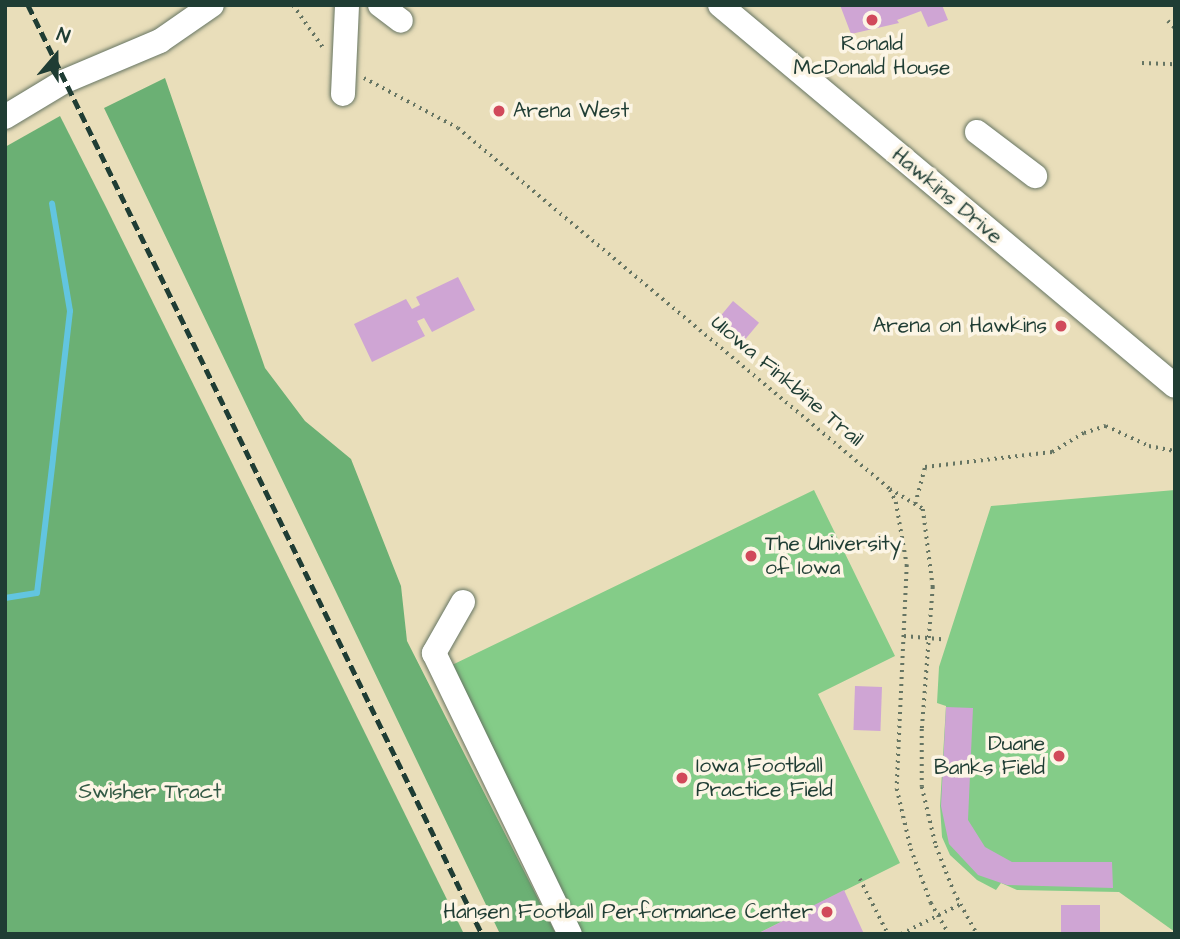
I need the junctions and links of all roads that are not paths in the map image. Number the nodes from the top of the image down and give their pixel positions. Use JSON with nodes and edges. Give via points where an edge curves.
{"nodes":[{"id":1,"x":212,"y":5,"type":"edge"},
{"id":2,"x":347,"y":5,"type":"edge"},
{"id":3,"x":380,"y":5,"type":"edge"},
{"id":4,"x":720,"y":5,"type":"edge"},
{"id":5,"x":401,"y":21,"type":"dead end"},
{"id":6,"x":343,"y":94,"type":"dead end"},
{"id":7,"x":5,"y":117,"type":"edge"},
{"id":8,"x":977,"y":132,"type":"dead end"},
{"id":9,"x":1034,"y":176,"type":"dead end"},
{"id":10,"x":1175,"y":386,"type":"edge"},
{"id":11,"x":463,"y":602,"type":"dead end"},
{"id":12,"x":570,"y":934,"type":"edge"}],
"edges":[{"from":1,"to":7,"type":"street","via":[[160,41],[63,82]]},
{"from":2,"to":6,"type":"street"},
{"from":3,"to":5,"type":"street"},
{"from":4,"to":10,"type":"street","name":"Hawkins Drive"},
{"from":8,"to":9,"type":"street"},
{"from":11,"to":12,"type":"street","via":[[434,653]]}]}
